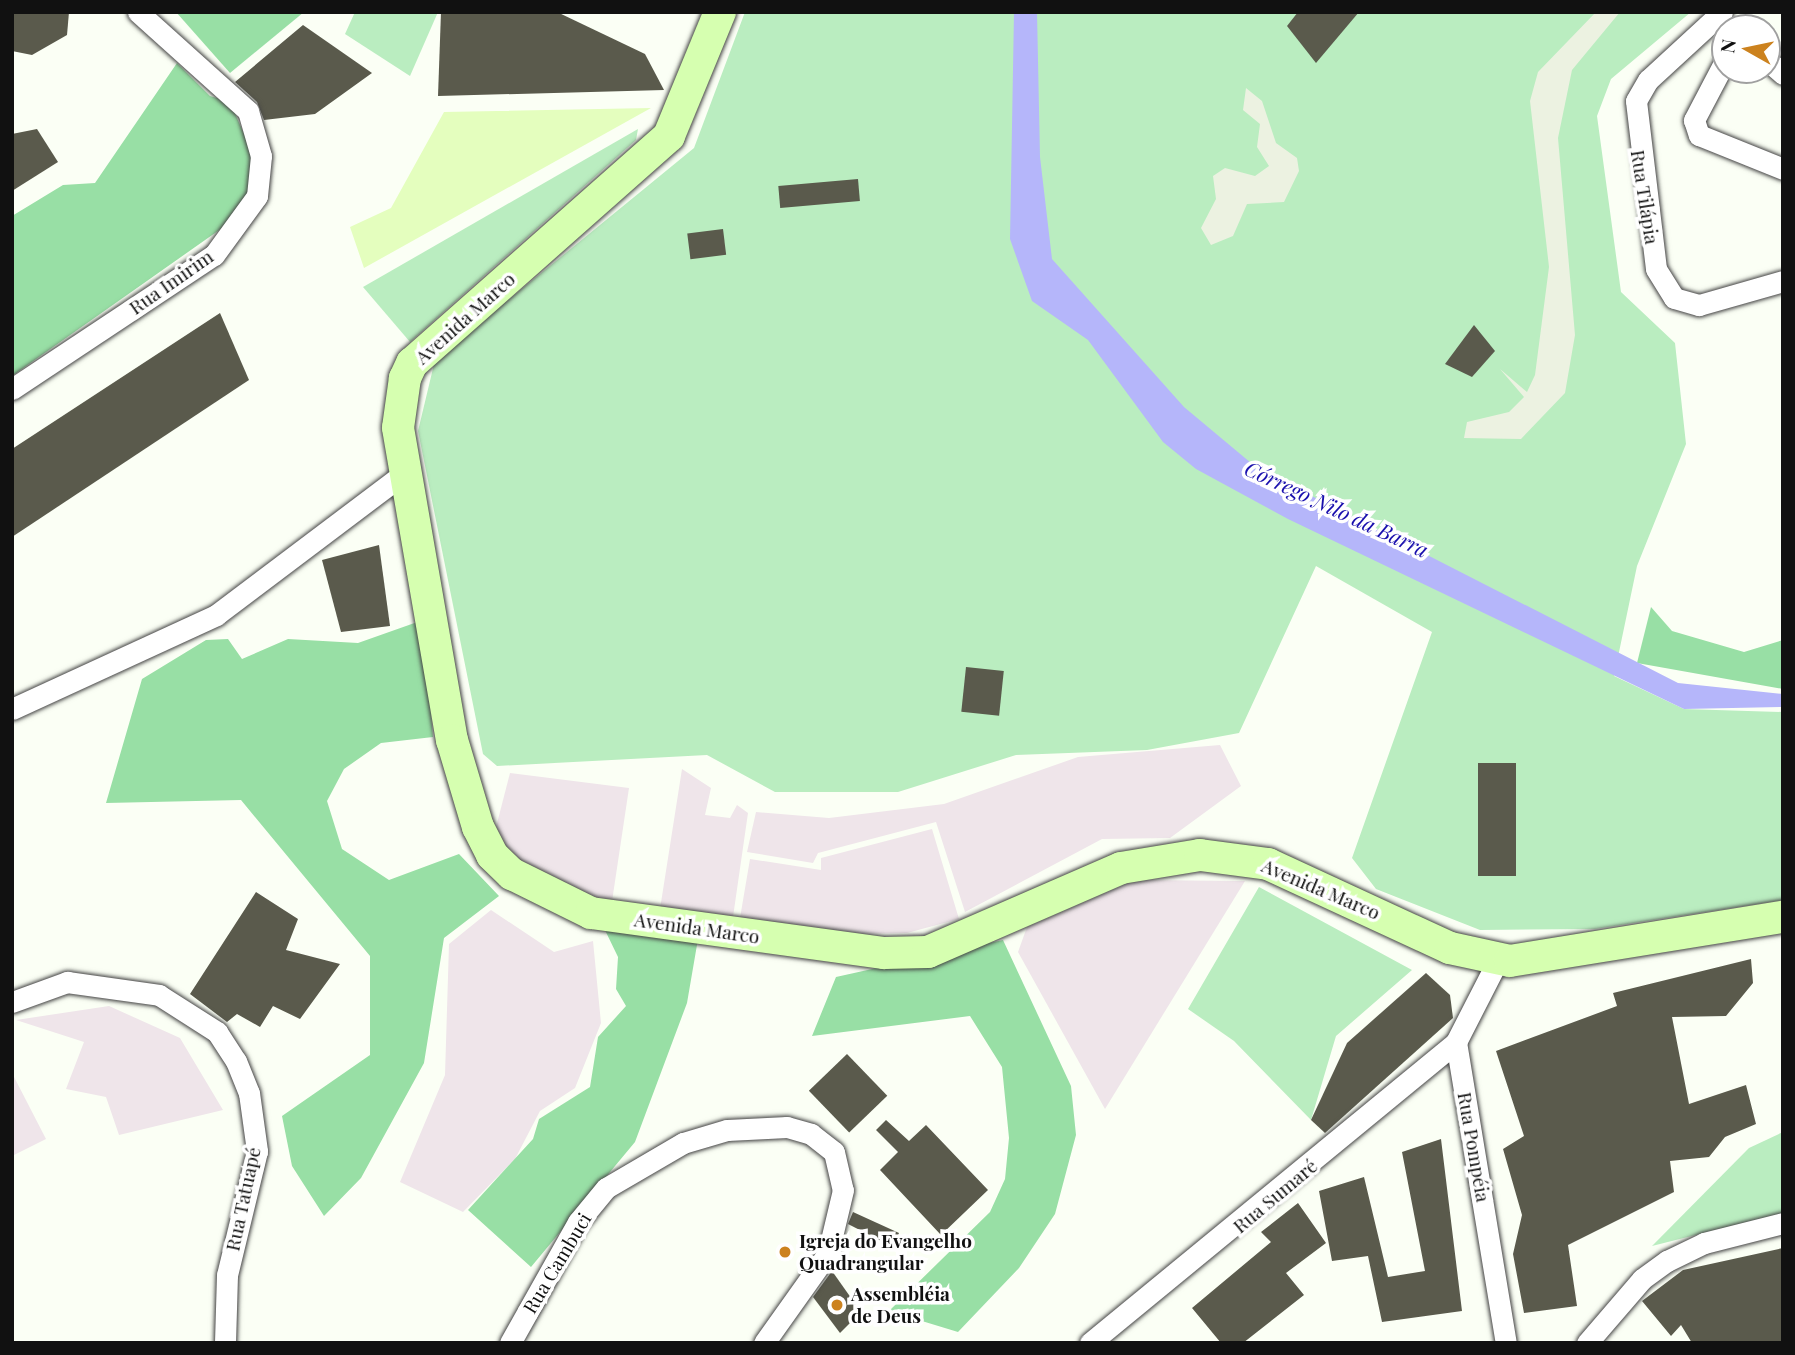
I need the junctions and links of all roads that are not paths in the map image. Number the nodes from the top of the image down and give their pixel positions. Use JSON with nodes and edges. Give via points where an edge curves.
{"nodes":[{"id":1,"x":138,"y":12,"type":"edge"},
{"id":2,"x":720,"y":12,"type":"edge"},
{"id":3,"x":1722,"y":12,"type":"edge"},
{"id":4,"x":1713,"y":84,"type":"edge"},
{"id":5,"x":1783,"y":169,"type":"edge"},
{"id":6,"x":1783,"y":281,"type":"edge"},
{"id":7,"x":12,"y":389,"type":"edge"},
{"id":8,"x":407,"y":472,"type":"junction"},
{"id":9,"x":12,"y":709,"type":"edge"},
{"id":10,"x":1783,"y":918,"type":"edge"},
{"id":11,"x":1498,"y":960,"type":"junction"},
{"id":12,"x":12,"y":1002,"type":"edge"},
{"id":13,"x":1456,"y":1042,"type":"junction"},
{"id":14,"x":1783,"y":1223,"type":"edge"},
{"id":15,"x":225,"y":1343,"type":"edge"},
{"id":16,"x":510,"y":1343,"type":"edge"},
{"id":17,"x":764,"y":1343,"type":"edge"},
{"id":18,"x":1090,"y":1343,"type":"edge"},
{"id":19,"x":1506,"y":1343,"type":"edge"},
{"id":20,"x":1587,"y":1343,"type":"edge"}],
"edges":[{"from":1,"to":7,"type":"street","name":"Rua Imirim","via":[[248,111],[261,156],[257,196],[214,255]]},
{"from":2,"to":8,"type":"main road","name":"Avenida Marco","via":[[669,136],[412,363],[398,428]]},
{"from":3,"to":6,"type":"street","name":"Rua Tilápia","via":[[1648,79],[1636,101],[1656,269],[1674,298],[1699,305]]},
{"from":4,"to":5,"type":"street","via":[[1694,120],[1699,135]]},
{"from":8,"to":9,"type":"street","via":[[216,615]]},
{"from":8,"to":11,"type":"main road","name":"Avenida Marco","via":[[452,740],[478,827],[512,874],[591,913],[884,953],[928,952],[1121,868],[1200,855],[1235,856],[1328,888],[1450,948]]},
{"from":10,"to":11,"type":"main road","name":"Avenida Marco","via":[[1593,952]]},
{"from":11,"to":13,"type":"street"},
{"from":12,"to":15,"type":"street","name":"Rua Tatuapé","via":[[67,982],[159,995],[217,1032],[236,1060],[249,1093],[257,1151],[228,1275]]},
{"from":13,"to":18,"type":"street","name":"Rua Sumaré"},
{"from":13,"to":19,"type":"street","name":"Rua Pompéia"},
{"from":14,"to":20,"type":"street","via":[[1704,1243],[1667,1261],[1642,1279]]},
{"from":16,"to":17,"type":"street","name":"Rua Cambuci","via":[[578,1222],[606,1188],[683,1143],[727,1130],[787,1127],[811,1134],[834,1152],[843,1190],[828,1253]]}]}
